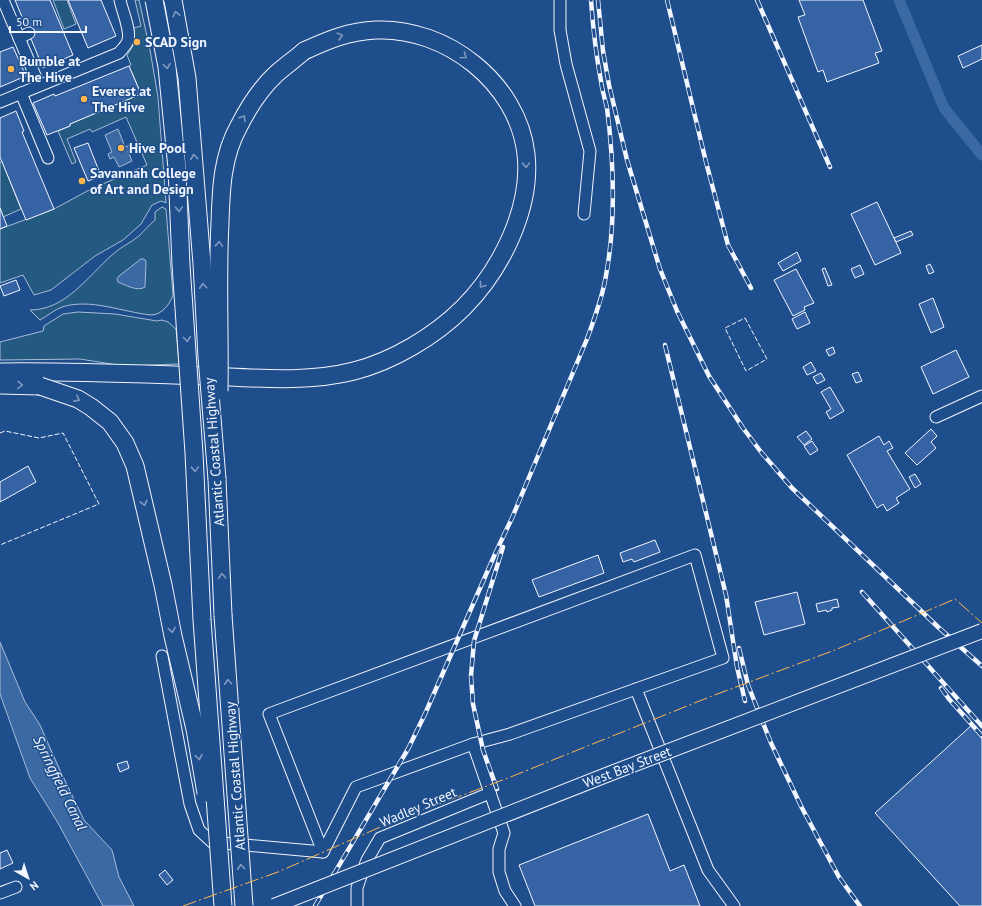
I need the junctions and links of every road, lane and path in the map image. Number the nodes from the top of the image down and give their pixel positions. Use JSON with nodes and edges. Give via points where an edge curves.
{"nodes":[{"id":1,"x":3,"y":0,"type":"edge"},
{"id":2,"x":120,"y":0,"type":"edge"},
{"id":3,"x":154,"y":0,"type":"edge"},
{"id":4,"x":173,"y":0,"type":"edge"},
{"id":5,"x":560,"y":0,"type":"edge"},
{"id":6,"x":39,"y":85,"type":"junction"},
{"id":7,"x":21,"y":93,"type":"junction"},
{"id":8,"x":0,"y":102,"type":"edge"},
{"id":9,"x":48,"y":158,"type":"dead end"},
{"id":10,"x":584,"y":214,"type":"dead end"},
{"id":11,"x":0,"y":372,"type":"edge"},
{"id":12,"x":0,"y":385,"type":"edge"},
{"id":13,"x":982,"y":396,"type":"edge"},
{"id":14,"x":936,"y":417,"type":"dead end"},
{"id":15,"x":217,"y":479,"type":"junction"},
{"id":16,"x":982,"y":631,"type":"edge"},
{"id":17,"x":162,"y":656,"type":"dead end"},
{"id":18,"x":636,"y":690,"type":"junction"},
{"id":19,"x":473,"y":744,"type":"junction"},
{"id":20,"x":490,"y":793,"type":"junction"},
{"id":21,"x":323,"y":852,"type":"junction"},
{"id":22,"x":219,"y":858,"type":"junction"},
{"id":23,"x":16,"y":887,"type":"dead end"},
{"id":24,"x":0,"y":893,"type":"edge"},
{"id":25,"x":223,"y":906,"type":"edge"},
{"id":26,"x":244,"y":906,"type":"edge"},
{"id":27,"x":274,"y":906,"type":"edge"},
{"id":28,"x":357,"y":906,"type":"edge"},
{"id":29,"x":515,"y":906,"type":"edge"},
{"id":30,"x":734,"y":906,"type":"edge"}],
"edges":[{"from":1,"to":6,"type":"street","via":[[24,35]]},
{"from":2,"to":6,"type":"street","via":[[128,40],[119,53]]},
{"from":3,"to":22,"type":"highway","name":"Atlantic Coastal Highway","one_way":true,"bridge":true,"via":[[167,67],[177,168],[180,265],[190,382],[202,620]]},
{"from":15,"to":4,"type":"highway","name":"Atlantic Coastal Highway","one_way":true,"bridge":true,"via":[[187,78]]},
{"from":5,"to":10,"type":"street","via":[[560,30],[566,64],[590,151]]},
{"from":6,"to":7,"type":"street"},
{"from":7,"to":8,"type":"street"},
{"from":7,"to":9,"type":"street"},
{"from":15,"to":11,"type":"highway","one_way":true,"bridge":true,"via":[[220,351],[218,263],[222,186],[226,157],[238,127],[254,101],[276,75],[304,52],[330,39],[352,33],[395,30],[435,40],[466,58],[483,72],[511,108],[523,139],[526,155],[525,182],[520,212],[511,238],[483,285],[463,308],[419,342],[381,363],[317,378],[302,379],[233,377],[106,373]]},
{"from":12,"to":22,"type":"highway","one_way":true,"bridge":true,"via":[[40,386],[91,407],[110,422],[135,466],[195,729]]},
{"from":13,"to":14,"type":"street"},
{"from":26,"to":15,"type":"highway","name":"Atlantic Coastal Highway","one_way":true,"bridge":true},
{"from":16,"to":27,"type":"main road","name":"West Bay Street","bridge":true},
{"from":17,"to":21,"type":"street","via":[[190,804],[199,830],[212,842]]},
{"from":18,"to":19,"type":"street","via":[[510,734]]},
{"from":18,"to":21,"type":"street","via":[[722,658],[695,554],[269,714]]},
{"from":18,"to":30,"type":"street","via":[[708,870]]},
{"from":19,"to":20,"type":"street"},
{"from":19,"to":21,"type":"street","via":[[356,787]]},
{"from":20,"to":28,"type":"street","name":"Wadley Street","via":[[380,838],[361,876],[357,888]]},
{"from":20,"to":29,"type":"street","via":[[504,833],[499,849],[499,872],[505,891]]},
{"from":22,"to":25,"type":"highway","name":"Atlantic Coastal Highway","bridge":true},
{"from":23,"to":24,"type":"street"}]}
